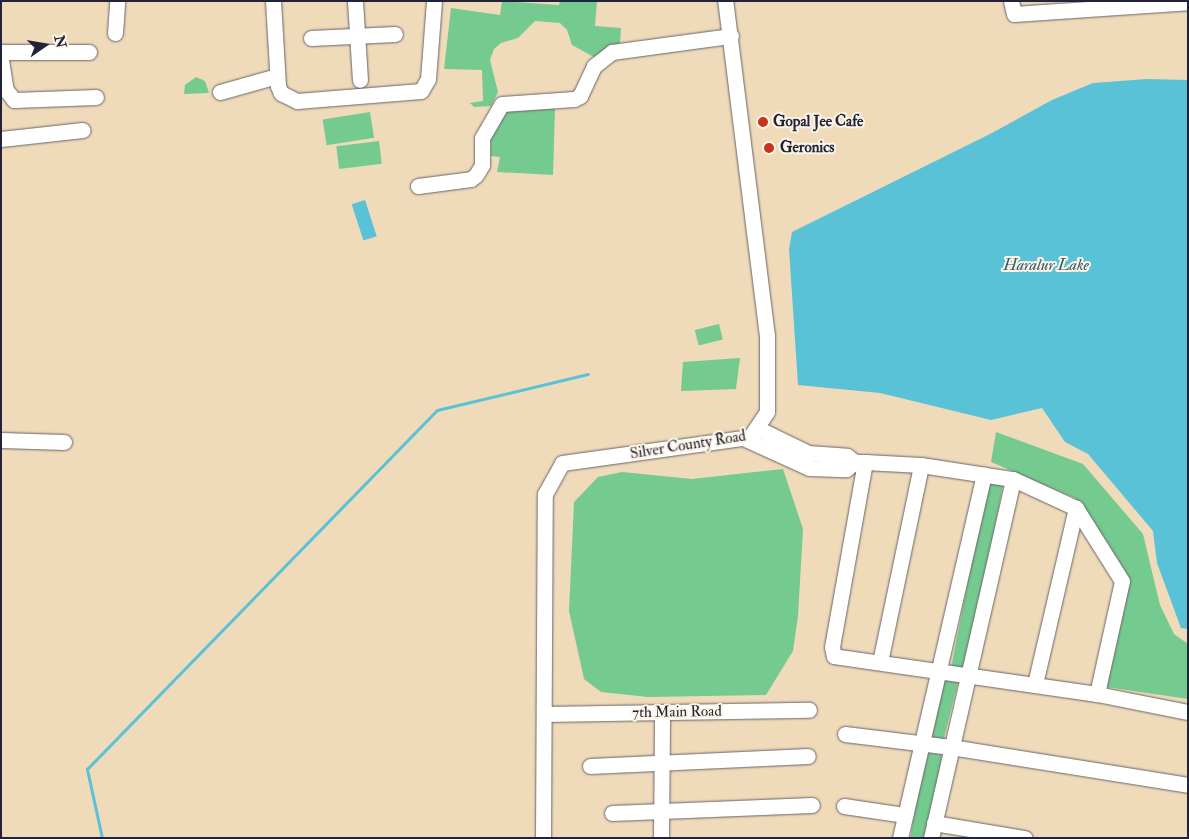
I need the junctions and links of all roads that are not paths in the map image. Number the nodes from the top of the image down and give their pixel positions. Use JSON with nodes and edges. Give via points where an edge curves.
{"nodes":[{"id":1,"x":117,"y":1,"type":"edge"},
{"id":2,"x":273,"y":1,"type":"edge"},
{"id":3,"x":355,"y":1,"type":"edge"},
{"id":4,"x":434,"y":1,"type":"edge"},
{"id":5,"x":725,"y":1,"type":"edge"},
{"id":6,"x":1011,"y":1,"type":"edge"},
{"id":7,"x":1188,"y":2,"type":"edge"},
{"id":8,"x":115,"y":33,"type":"dead end"},
{"id":9,"x":395,"y":34,"type":"dead end"},
{"id":10,"x":357,"y":36,"type":"junction"},
{"id":11,"x":731,"y":36,"type":"junction"},
{"id":12,"x":311,"y":38,"type":"dead end"},
{"id":13,"x":1,"y":52,"type":"edge"},
{"id":14,"x":89,"y":52,"type":"dead end"},
{"id":15,"x":1,"y":60,"type":"edge"},
{"id":16,"x":277,"y":76,"type":"junction"},
{"id":17,"x":360,"y":80,"type":"dead end"},
{"id":18,"x":220,"y":92,"type":"dead end"},
{"id":19,"x":96,"y":97,"type":"dead end"},
{"id":20,"x":83,"y":130,"type":"dead end"},
{"id":21,"x":1,"y":139,"type":"edge"},
{"id":22,"x":418,"y":186,"type":"dead end"},
{"id":23,"x":757,"y":428,"type":"junction"},
{"id":24,"x":743,"y":438,"type":"junction"},
{"id":25,"x":1,"y":440,"type":"edge"},
{"id":26,"x":64,"y":442,"type":"dead end"},
{"id":27,"x":860,"y":462,"type":"junction"},
{"id":28,"x":921,"y":465,"type":"junction"},
{"id":29,"x":984,"y":475,"type":"junction"},
{"id":30,"x":1013,"y":479,"type":"junction"},
{"id":31,"x":1076,"y":508,"type":"junction"},
{"id":32,"x":880,"y":662,"type":"junction"},
{"id":33,"x":939,"y":673,"type":"junction"},
{"id":34,"x":967,"y":675,"type":"junction"},
{"id":35,"x":1035,"y":684,"type":"junction"},
{"id":36,"x":1097,"y":694,"type":"junction"},
{"id":37,"x":809,"y":710,"type":"dead end"},
{"id":38,"x":662,"y":712,"type":"junction"},
{"id":39,"x":1188,"y":712,"type":"edge"},
{"id":40,"x":544,"y":714,"type":"junction"},
{"id":41,"x":844,"y":734,"type":"dead end"},
{"id":42,"x":922,"y":745,"type":"junction"},
{"id":43,"x":951,"y":747,"type":"junction"},
{"id":44,"x":808,"y":756,"type":"dead end"},
{"id":45,"x":661,"y":764,"type":"junction"},
{"id":46,"x":590,"y":766,"type":"dead end"},
{"id":47,"x":1188,"y":785,"type":"edge"},
{"id":48,"x":812,"y":805,"type":"dead end"},
{"id":49,"x":844,"y":806,"type":"dead end"},
{"id":50,"x":612,"y":813,"type":"dead end"},
{"id":51,"x":661,"y":814,"type":"junction"},
{"id":52,"x":905,"y":815,"type":"junction"},
{"id":53,"x":934,"y":822,"type":"junction"},
{"id":54,"x":543,"y":838,"type":"edge"},
{"id":55,"x":661,"y":838,"type":"edge"},
{"id":56,"x":900,"y":838,"type":"edge"},
{"id":57,"x":931,"y":838,"type":"edge"},
{"id":58,"x":1025,"y":838,"type":"edge"}],
"edges":[{"from":1,"to":8,"type":"street"},
{"from":2,"to":16,"type":"street"},
{"from":3,"to":10,"type":"street"},
{"from":4,"to":16,"type":"street","via":[[428,79],[421,91],[297,101],[282,94]]},
{"from":5,"to":11,"type":"street","name":"Silver County Road"},
{"from":6,"to":7,"type":"street","via":[[1014,14]]},
{"from":9,"to":10,"type":"street"},
{"from":10,"to":12,"type":"street"},
{"from":10,"to":17,"type":"street"},
{"from":11,"to":22,"type":"street","via":[[612,52],[594,66],[580,96],[574,99],[502,104],[496,109],[482,138],[482,165],[476,174],[471,178]]},
{"from":11,"to":23,"type":"street","name":"Silver County Road","via":[[767,336],[767,412]]},
{"from":13,"to":14,"type":"street"},
{"from":15,"to":19,"type":"street","via":[[6,90],[14,100]]},
{"from":16,"to":18,"type":"street"},
{"from":20,"to":21,"type":"street"},
{"from":23,"to":24,"type":"street","name":"Silver County Road","via":[[750,437]]},
{"from":23,"to":27,"type":"street","via":[[808,453],[847,456]]},
{"from":24,"to":27,"type":"street","via":[[809,468],[846,469]]},
{"from":24,"to":40,"type":"street","name":"Silver County Road","via":[[562,463],[545,494]]},
{"from":25,"to":26,"type":"street"},
{"from":27,"to":28,"type":"street"},
{"from":27,"to":32,"type":"street","via":[[832,652],[837,658]]},
{"from":28,"to":29,"type":"street"},
{"from":28,"to":32,"type":"street"},
{"from":29,"to":30,"type":"street"},
{"from":29,"to":33,"type":"street"},
{"from":30,"to":31,"type":"street"},
{"from":30,"to":34,"type":"street"},
{"from":31,"to":35,"type":"street"},
{"from":31,"to":36,"type":"street","via":[[1122,581]]},
{"from":32,"to":33,"type":"street"},
{"from":33,"to":34,"type":"street"},
{"from":33,"to":42,"type":"street"},
{"from":34,"to":35,"type":"street"},
{"from":34,"to":43,"type":"street"},
{"from":35,"to":36,"type":"street"},
{"from":36,"to":39,"type":"street"},
{"from":37,"to":38,"type":"street","name":"7th Main Road"},
{"from":38,"to":40,"type":"street","name":"7th Main Road"},
{"from":38,"to":45,"type":"street"},
{"from":40,"to":54,"type":"street","name":"Silver County Road"},
{"from":41,"to":42,"type":"street"},
{"from":42,"to":43,"type":"street"},
{"from":42,"to":52,"type":"street"},
{"from":43,"to":47,"type":"street"},
{"from":43,"to":53,"type":"street"},
{"from":44,"to":45,"type":"street"},
{"from":45,"to":46,"type":"street"},
{"from":45,"to":51,"type":"street"},
{"from":48,"to":51,"type":"street"},
{"from":49,"to":52,"type":"street"},
{"from":50,"to":51,"type":"street"},
{"from":51,"to":55,"type":"street"},
{"from":52,"to":56,"type":"street"},
{"from":53,"to":57,"type":"street"},
{"from":53,"to":58,"type":"street"}]}
